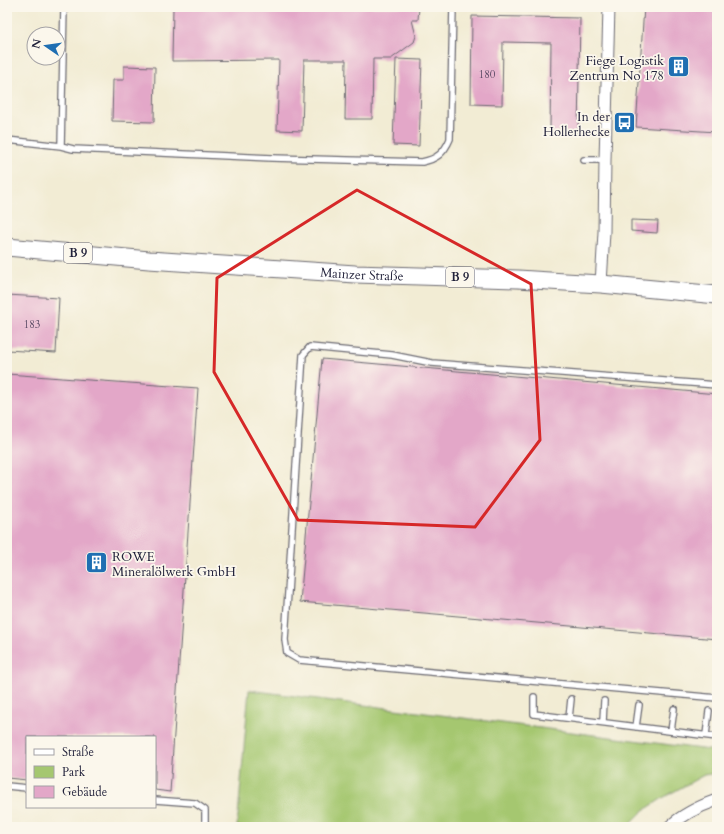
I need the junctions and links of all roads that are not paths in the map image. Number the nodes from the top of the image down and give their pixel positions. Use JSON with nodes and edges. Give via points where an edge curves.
{"nodes":[{"id":1,"x":64,"y":7,"type":"edge"},
{"id":2,"x":453,"y":7,"type":"edge"},
{"id":3,"x":608,"y":7,"type":"edge"},
{"id":4,"x":7,"y":140,"type":"edge"},
{"id":5,"x":61,"y":146,"type":"junction"},
{"id":6,"x":584,"y":160,"type":"dead end"},
{"id":7,"x":605,"y":160,"type":"junction"},
{"id":8,"x":7,"y":247,"type":"edge"},
{"id":9,"x":601,"y":284,"type":"junction"},
{"id":10,"x":717,"y":295,"type":"edge"},
{"id":11,"x":717,"y":385,"type":"edge"},
{"id":12,"x":534,"y":697,"type":"dead end"},
{"id":13,"x":717,"y":698,"type":"edge"},
{"id":14,"x":571,"y":699,"type":"dead end"},
{"id":15,"x":604,"y":701,"type":"dead end"},
{"id":16,"x":639,"y":705,"type":"dead end"},
{"id":17,"x":674,"y":709,"type":"dead end"},
{"id":18,"x":708,"y":711,"type":"dead end"},
{"id":19,"x":569,"y":718,"type":"junction"},
{"id":20,"x":603,"y":722,"type":"junction"},
{"id":21,"x":636,"y":727,"type":"junction"},
{"id":22,"x":671,"y":731,"type":"junction"},
{"id":23,"x":706,"y":735,"type":"junction"},
{"id":24,"x":717,"y":737,"type":"edge"},
{"id":25,"x":7,"y":786,"type":"edge"},
{"id":26,"x":26,"y":788,"type":"edge"},
{"id":27,"x":156,"y":800,"type":"edge"},
{"id":28,"x":717,"y":800,"type":"edge"},
{"id":29,"x":205,"y":827,"type":"edge"},
{"id":30,"x":669,"y":827,"type":"edge"}],
"edges":[{"from":1,"to":5,"type":"lane"},
{"from":2,"to":5,"type":"lane","via":[[450,139],[442,154],[432,160],[422,162],[272,158],[73,149]]},
{"from":3,"to":7,"type":"street"},
{"from":4,"to":5,"type":"lane"},
{"from":6,"to":7,"type":"lane"},
{"from":7,"to":9,"type":"street"},
{"from":8,"to":9,"type":"main road","name":"Mainzer Straße","number":"B 9","via":[[339,273]]},
{"from":9,"to":10,"type":"main road","name":"Mainzer Straße","number":"B 9"},
{"from":11,"to":13,"type":"lane","via":[[432,363],[392,355],[310,347],[303,355],[285,640],[288,653],[299,660]]},
{"from":12,"to":19,"type":"lane","via":[[534,714]]},
{"from":14,"to":19,"type":"lane"},
{"from":15,"to":20,"type":"lane"},
{"from":16,"to":21,"type":"lane"},
{"from":17,"to":22,"type":"lane"},
{"from":18,"to":23,"type":"lane"},
{"from":19,"to":20,"type":"lane"},
{"from":20,"to":21,"type":"lane"},
{"from":21,"to":22,"type":"lane"},
{"from":22,"to":23,"type":"lane"},
{"from":23,"to":24,"type":"lane"},
{"from":25,"to":26,"type":"lane"},
{"from":27,"to":29,"type":"lane","via":[[195,803],[205,810]]},
{"from":28,"to":30,"type":"street","via":[[693,811]]}]}
